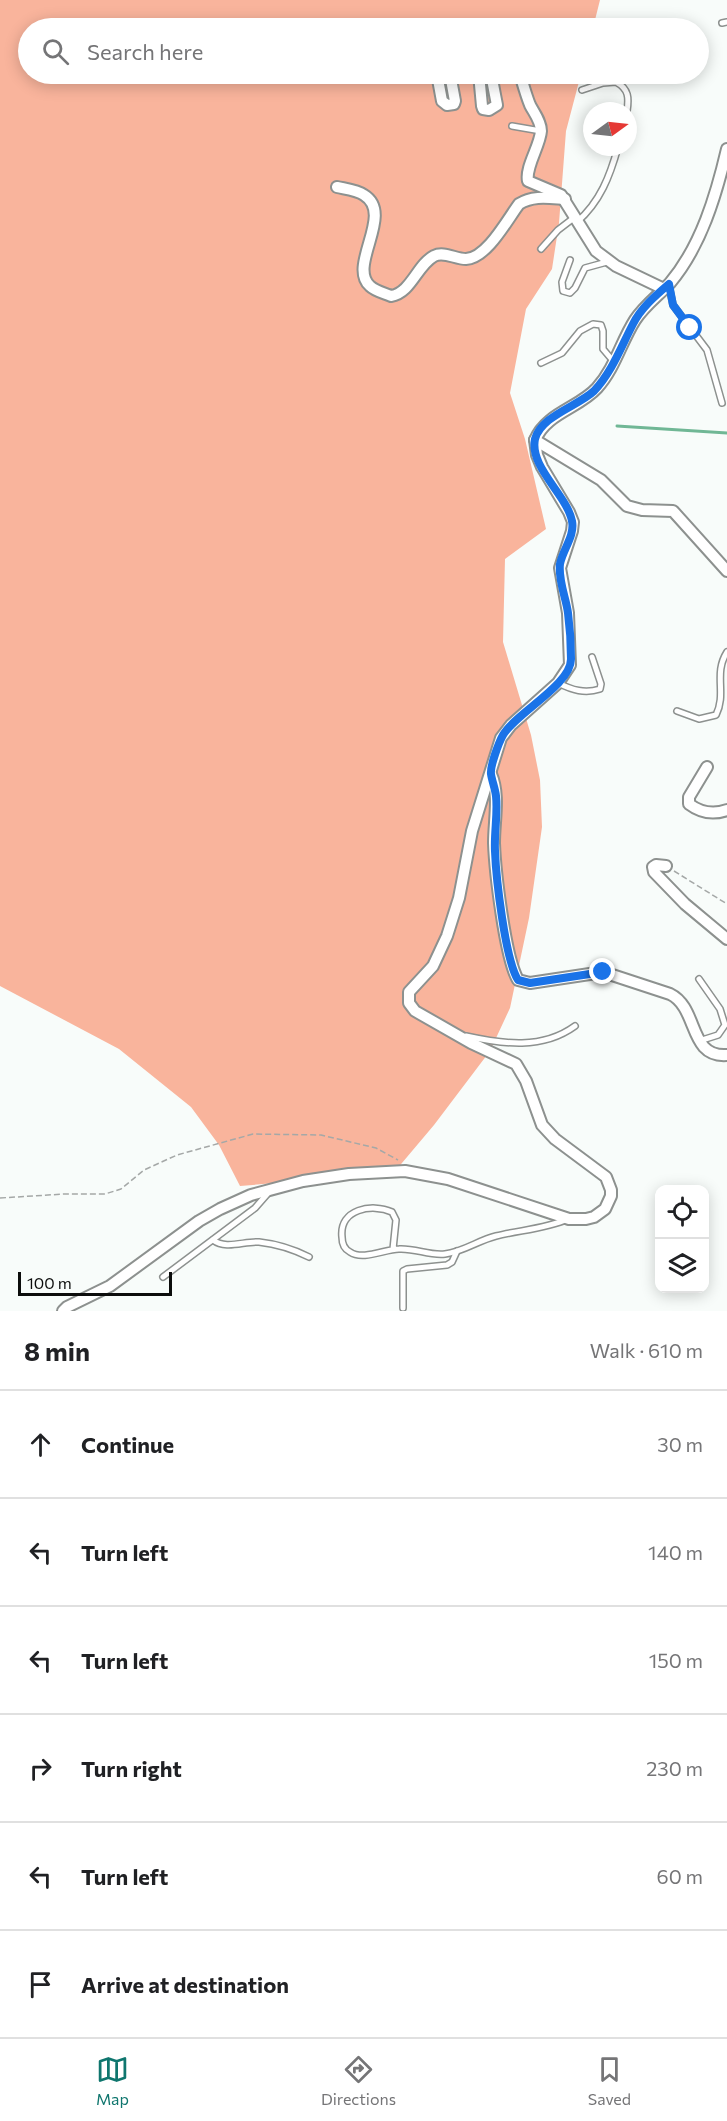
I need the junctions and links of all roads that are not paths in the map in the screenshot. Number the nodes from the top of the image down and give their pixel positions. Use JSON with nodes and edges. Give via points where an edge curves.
{"nodes":[{"id":1,"x":439,"y":84,"type":"edge"},
{"id":2,"x":452,"y":84,"type":"edge"},
{"id":3,"x":480,"y":84,"type":"edge"},
{"id":4,"x":493,"y":84,"type":"edge"},
{"id":5,"x":523,"y":84,"type":"edge"},
{"id":6,"x":600,"y":84,"type":"edge"},
{"id":7,"x":618,"y":84,"type":"edge"},
{"id":8,"x":582,"y":90,"type":"dead end"},
{"id":9,"x":628,"y":102,"type":"edge"},
{"id":10,"x":512,"y":126,"type":"dead end"},
{"id":11,"x":541,"y":131,"type":"junction"},
{"id":12,"x":727,"y":150,"type":"edge"},
{"id":13,"x":615,"y":156,"type":"edge"},
{"id":14,"x":338,"y":187,"type":"dead end"},
{"id":15,"x":565,"y":199,"type":"junction"},
{"id":16,"x":576,"y":220,"type":"junction"},
{"id":17,"x":542,"y":249,"type":"dead end"},
{"id":18,"x":570,"y":260,"type":"dead end"},
{"id":19,"x":609,"y":261,"type":"junction"},
{"id":20,"x":666,"y":286,"type":"junction"},
{"id":21,"x":614,"y":362,"type":"junction"},
{"id":22,"x":541,"y":363,"type":"dead end"},
{"id":23,"x":722,"y":403,"type":"dead end"},
{"id":24,"x":535,"y":440,"type":"junction"},
{"id":25,"x":727,"y":571,"type":"edge"},
{"id":26,"x":727,"y":652,"type":"edge"},
{"id":27,"x":592,"y":657,"type":"dead end"},
{"id":28,"x":558,"y":683,"type":"junction"},
{"id":29,"x":677,"y":711,"type":"dead end"},
{"id":30,"x":708,"y":767,"type":"dead end"},
{"id":31,"x":490,"y":773,"type":"junction"},
{"id":32,"x":727,"y":810,"type":"edge"},
{"id":33,"x":666,"y":866,"type":"road end"},
{"id":34,"x":727,"y":939,"type":"edge"},
{"id":35,"x":699,"y":979,"type":"dead end"},
{"id":36,"x":574,"y":1026,"type":"dead end"},
{"id":37,"x":455,"y":1034,"type":"junction"},
{"id":38,"x":698,"y":1041,"type":"junction"},
{"id":39,"x":727,"y":1055,"type":"edge"},
{"id":40,"x":272,"y":1188,"type":"junction"},
{"id":41,"x":569,"y":1219,"type":"junction"},
{"id":42,"x":213,"y":1240,"type":"junction"},
{"id":43,"x":393,"y":1249,"type":"junction"},
{"id":44,"x":457,"y":1251,"type":"junction"},
{"id":45,"x":309,"y":1257,"type":"dead end"},
{"id":46,"x":163,"y":1277,"type":"dead end"},
{"id":47,"x":403,"y":1308,"type":"dead end"},
{"id":48,"x":63,"y":1311,"type":"edge"}],
"edges":[{"from":1,"to":2,"type":"street","via":[[442,101],[447,105],[455,102]]},
{"from":3,"to":4,"type":"street","via":[[483,109],[489,110],[496,105]]},
{"from":5,"to":11,"type":"street"},
{"from":6,"to":8,"type":"lane"},
{"from":7,"to":9,"type":"lane","via":[[627,91]]},
{"from":10,"to":11,"type":"lane"},
{"from":11,"to":15,"type":"street","via":[[528,181]]},
{"from":12,"to":20,"type":"street","via":[[704,224]]},
{"from":13,"to":16,"type":"lane","via":[[593,206]]},
{"from":14,"to":15,"type":"street","via":[[362,193],[374,207],[364,278],[371,287],[391,296],[400,293],[432,257],[441,254],[465,259],[482,253],[524,201]]},
{"from":15,"to":16,"type":"street"},
{"from":16,"to":17,"type":"lane","via":[[558,231]]},
{"from":16,"to":19,"type":"street","via":[[596,251]]},
{"from":18,"to":19,"type":"lane","via":[[562,286],[563,291],[570,293],[585,268]]},
{"from":19,"to":20,"type":"street"},
{"from":20,"to":21,"type":"street","via":[[644,307]]},
{"from":20,"to":23,"type":"lane","via":[[673,305],[707,350]]},
{"from":21,"to":22,"type":"lane","via":[[603,349],[601,326],[593,324],[580,331],[562,353]]},
{"from":21,"to":24,"type":"street","via":[[589,395],[546,423]]},
{"from":24,"to":25,"type":"street","via":[[601,480],[627,506],[673,511]]},
{"from":24,"to":28,"type":"street","via":[[542,467],[573,522],[560,568],[571,659]]},
{"from":26,"to":29,"type":"lane","via":[[720,662],[716,715],[699,718]]},
{"from":27,"to":28,"type":"lane","via":[[600,689],[577,691]]},
{"from":28,"to":31,"type":"street","via":[[506,731]]},
{"from":30,"to":32,"type":"street","via":[[691,791],[689,804],[706,813]]},
{"from":31,"to":37,"type":"street","via":[[447,936],[433,966],[408,995],[415,1011]]},
{"from":31,"to":38,"type":"street","via":[[496,797],[499,891],[518,980],[530,983],[609,973],[676,997],[685,1007]]},
{"from":33,"to":34,"type":"street","via":[[656,865],[654,872]]},
{"from":35,"to":38,"type":"lane","via":[[720,1009],[724,1025],[718,1035]]},
{"from":36,"to":37,"type":"lane","via":[[548,1040],[519,1043]]},
{"from":37,"to":41,"type":"street","via":[[516,1064],[542,1125],[606,1177],[611,1196],[605,1209],[586,1220]]},
{"from":38,"to":39,"type":"street","via":[[715,1054]]},
{"from":40,"to":41,"type":"street","via":[[327,1177],[405,1171],[448,1179]]},
{"from":40,"to":42,"type":"lane","via":[[255,1208]]},
{"from":40,"to":48,"type":"street","via":[[199,1221],[121,1279]]},
{"from":41,"to":44,"type":"lane","via":[[497,1236]]},
{"from":42,"to":45,"type":"lane","via":[[226,1245],[268,1244]]},
{"from":42,"to":46,"type":"lane"},
{"from":43,"to":43,"type":"lane","via":[[360,1256],[351,1253],[342,1240],[346,1218],[364,1209],[392,1212],[396,1220]]},
{"from":43,"to":44,"type":"lane","via":[[436,1254]]},
{"from":44,"to":47,"type":"lane","via":[[447,1265],[403,1271]]}]}
